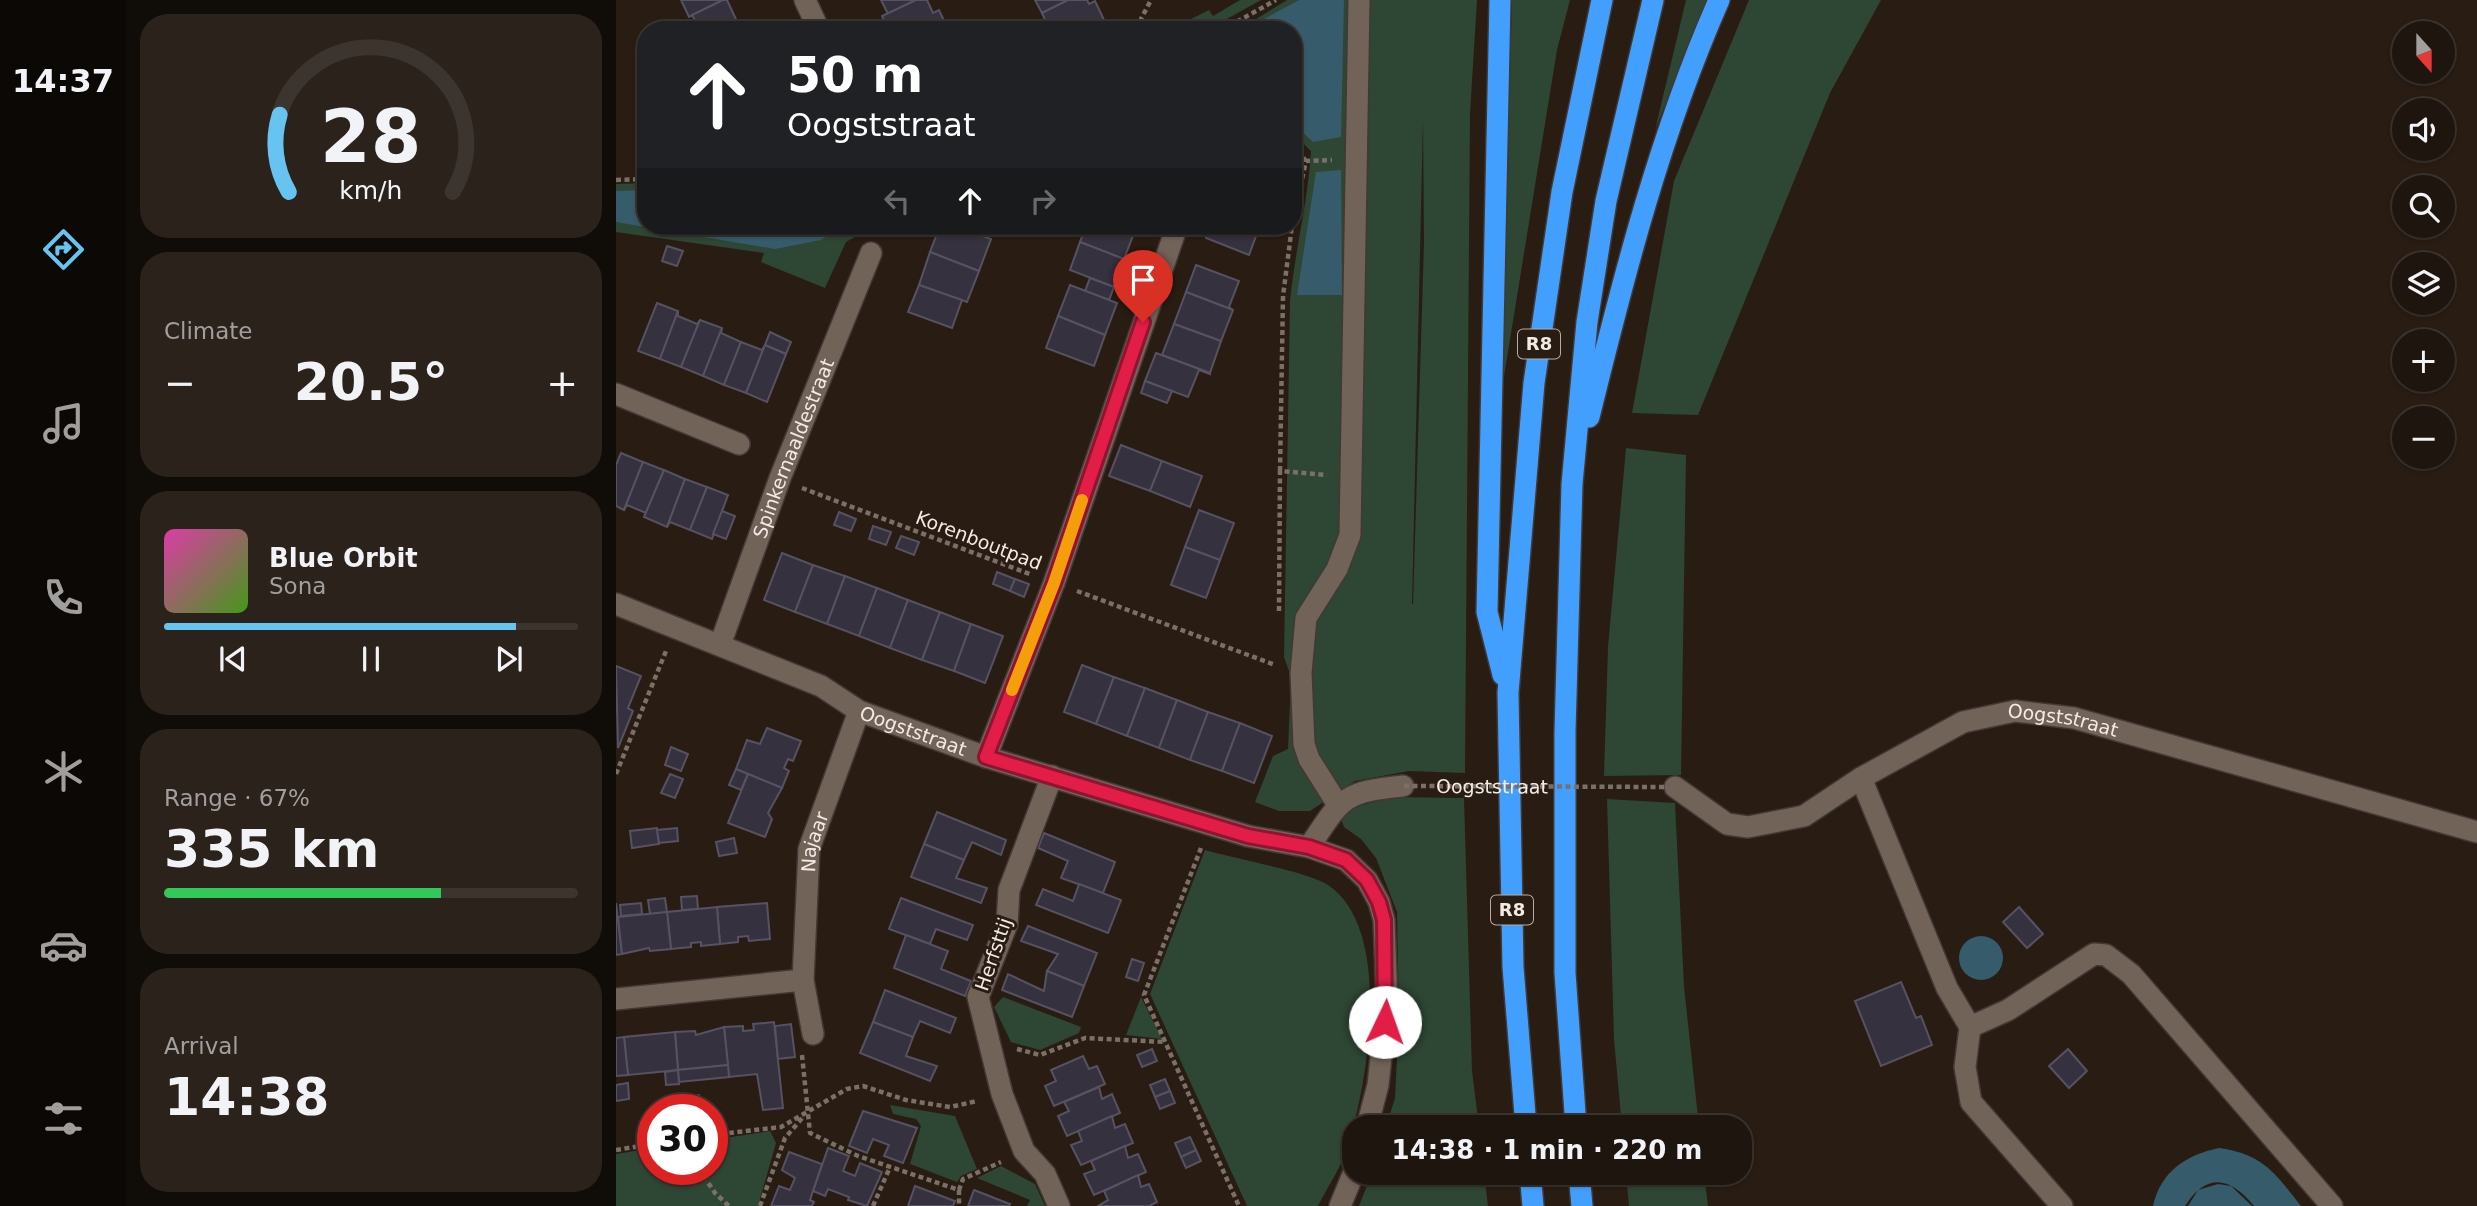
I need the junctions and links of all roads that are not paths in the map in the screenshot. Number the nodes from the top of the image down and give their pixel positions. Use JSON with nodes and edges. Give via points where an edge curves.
{"nodes":[{"id":1,"x":805,"y":0,"type":"edge"},
{"id":2,"x":1360,"y":0,"type":"edge"},
{"id":3,"x":1500,"y":0,"type":"edge"},
{"id":4,"x":1602,"y":0,"type":"edge"},
{"id":5,"x":1653,"y":0,"type":"edge"},
{"id":6,"x":1719,"y":0,"type":"edge"},
{"id":7,"x":815,"y":21,"type":"edge"},
{"id":8,"x":1174,"y":235,"type":"edge"},
{"id":9,"x":871,"y":253,"type":"dead end"},
{"id":10,"x":616,"y":394,"type":"edge"},
{"id":11,"x":739,"y":444,"type":"dead end"},
{"id":12,"x":1572,"y":484,"type":"junction"},
{"id":13,"x":616,"y":604,"type":"edge"},
{"id":14,"x":720,"y":645,"type":"junction"},
{"id":15,"x":1508,"y":693,"type":"junction"},
{"id":16,"x":859,"y":710,"type":"junction"},
{"id":17,"x":986,"y":757,"type":"junction"},
{"id":18,"x":1052,"y":776,"type":"junction"},
{"id":19,"x":1861,"y":778,"type":"junction"},
{"id":20,"x":1403,"y":786,"type":"road end"},
{"id":21,"x":1670,"y":788,"type":"road end"},
{"id":22,"x":1338,"y":805,"type":"junction"},
{"id":23,"x":2477,"y":832,"type":"edge"},
{"id":24,"x":1309,"y":847,"type":"junction"},
{"id":25,"x":803,"y":980,"type":"junction"},
{"id":26,"x":616,"y":999,"type":"edge"},
{"id":27,"x":1970,"y":1027,"type":"junction"},
{"id":28,"x":813,"y":1034,"type":"road end"},
{"id":29,"x":1370,"y":1115,"type":"edge"},
{"id":30,"x":1525,"y":1115,"type":"edge"},
{"id":31,"x":1575,"y":1115,"type":"edge"},
{"id":32,"x":1349,"y":1185,"type":"edge"},
{"id":33,"x":1531,"y":1185,"type":"edge"},
{"id":34,"x":1581,"y":1185,"type":"edge"},
{"id":35,"x":1059,"y":1206,"type":"edge"},
{"id":36,"x":1340,"y":1206,"type":"edge"},
{"id":37,"x":1533,"y":1206,"type":"edge"},
{"id":38,"x":1582,"y":1206,"type":"edge"},
{"id":39,"x":2062,"y":1206,"type":"edge"},
{"id":40,"x":2332,"y":1206,"type":"edge"}],
"edges":[{"from":1,"to":7,"type":"street"},
{"from":2,"to":22,"type":"street","via":[[1350,535],[1337,569],[1306,618],[1301,673],[1304,744]]},
{"from":3,"to":15,"type":"highway","via":[[1488,612]]},
{"from":4,"to":15,"type":"highway","number":"R8","via":[[1562,192],[1534,383]]},
{"from":5,"to":12,"type":"highway","number":"R8","via":[[1606,201],[1587,322]]},
{"from":6,"to":12,"type":"highway","via":[[1686,75],[1653,178]]},
{"from":8,"to":17,"type":"street","via":[[1054,583]]},
{"from":9,"to":14,"type":"street","name":"Spinkernaaldestraat","via":[[780,478]]},
{"from":10,"to":11,"type":"street"},
{"from":12,"to":31,"type":"highway","number":"R8","via":[[1565,973]]},
{"from":13,"to":14,"type":"street","name":"Oogststraat"},
{"from":14,"to":16,"type":"street","name":"Oogststraat","via":[[821,686]]},
{"from":15,"to":30,"type":"highway","number":"R8","via":[[1513,967]]},
{"from":16,"to":17,"type":"street","name":"Oogststraat"},
{"from":16,"to":25,"type":"street","name":"Najaar","via":[[809,849]]},
{"from":17,"to":18,"type":"street","name":"Oogststraat"},
{"from":18,"to":24,"type":"street","name":"Oogststraat","via":[[1248,836]]},
{"from":18,"to":35,"type":"street","name":"Herfsttij","via":[[1009,890],[1007,924],[978,997],[1002,1094],[1024,1151],[1045,1174]]},
{"from":19,"to":21,"type":"street","name":"Oogststraat","via":[[1804,816],[1748,827],[1727,824]]},
{"from":19,"to":23,"type":"street","name":"Oogststraat","via":[[1963,722],[2015,711],[2074,718]]},
{"from":19,"to":27,"type":"street","via":[[1947,988]]},
{"from":20,"to":22,"type":"street","via":[[1362,790]]},
{"from":22,"to":24,"type":"street"},
{"from":24,"to":29,"type":"street","name":"Oogststraat","via":[[1346,860],[1367,880],[1384,920],[1387,1001]]},
{"from":25,"to":26,"type":"street"},
{"from":25,"to":28,"type":"street","name":"Najaar"},
{"from":27,"to":39,"type":"street","via":[[1965,1067],[1971,1102]]},
{"from":27,"to":40,"type":"street","via":[[2008,1010],[2094,954],[2106,955],[2131,974]]},
{"from":32,"to":36,"type":"street"},
{"from":33,"to":37,"type":"highway"},
{"from":34,"to":38,"type":"highway"}]}
